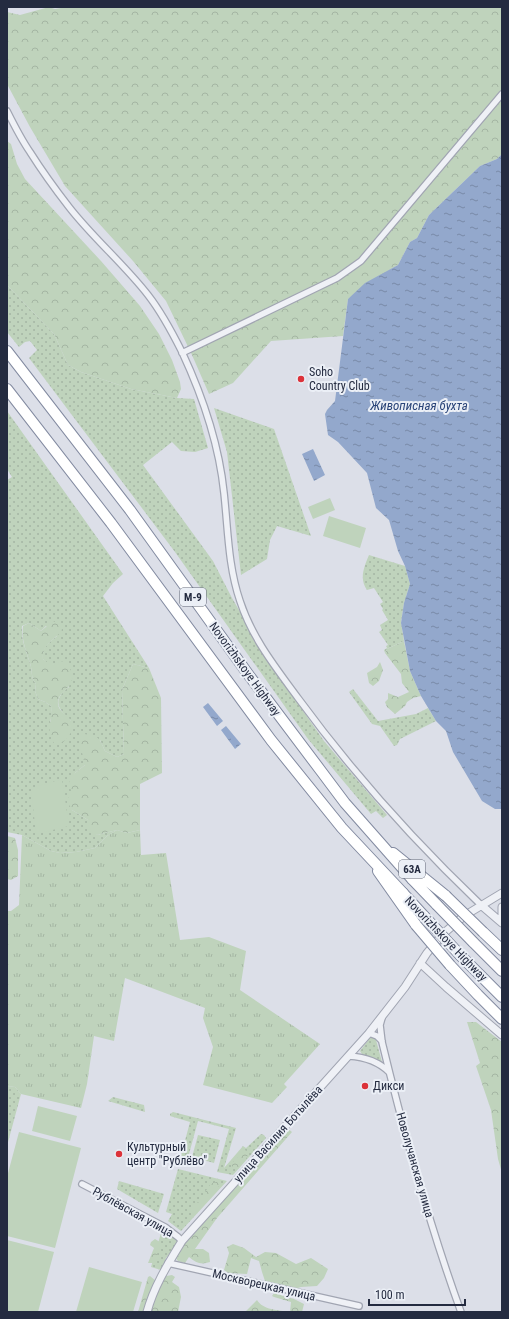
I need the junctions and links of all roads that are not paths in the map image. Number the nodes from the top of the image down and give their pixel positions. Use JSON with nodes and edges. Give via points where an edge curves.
{"nodes":[{"id":1,"x":502,"y":94,"type":"edge"},
{"id":2,"x":7,"y":111,"type":"edge"},
{"id":3,"x":7,"y":351,"type":"edge"},
{"id":4,"x":182,"y":353,"type":"junction"},
{"id":5,"x":7,"y":389,"type":"edge"},
{"id":6,"x":379,"y":842,"type":"junction"},
{"id":7,"x":367,"y":855,"type":"junction"},
{"id":8,"x":502,"y":893,"type":"edge"},
{"id":9,"x":481,"y":905,"type":"junction"},
{"id":10,"x":502,"y":907,"type":"edge"},
{"id":11,"x":502,"y":917,"type":"edge"},
{"id":12,"x":502,"y":923,"type":"edge"},
{"id":13,"x":502,"y":950,"type":"edge"},
{"id":14,"x":420,"y":963,"type":"junction"},
{"id":15,"x":502,"y":971,"type":"edge"},
{"id":16,"x":502,"y":997,"type":"edge"},
{"id":17,"x":383,"y":1016,"type":"junction"},
{"id":18,"x":502,"y":1019,"type":"edge"},
{"id":19,"x":369,"y":1033,"type":"junction"},
{"id":20,"x":502,"y":1035,"type":"edge"},
{"id":21,"x":382,"y":1042,"type":"junction"},
{"id":22,"x":349,"y":1056,"type":"junction"},
{"id":23,"x":389,"y":1073,"type":"junction"},
{"id":24,"x":82,"y":1184,"type":"dead end"},
{"id":25,"x":182,"y":1241,"type":"junction"},
{"id":26,"x":168,"y":1263,"type":"junction"},
{"id":27,"x":359,"y":1306,"type":"dead end"},
{"id":28,"x":147,"y":1312,"type":"edge"},
{"id":29,"x":461,"y":1312,"type":"edge"}],
"edges":[{"from":1,"to":4,"type":"street","via":[[360,261],[337,278]]},
{"from":2,"to":4,"type":"street","via":[[29,151],[65,201],[147,294],[168,323]]},
{"from":3,"to":6,"type":"highway","name":"Novorizhskoye Highway","number":"М-9","via":[[130,510],[290,731],[345,803]]},
{"from":4,"to":9,"type":"street","via":[[207,413],[216,446],[224,491],[232,573],[250,627],[271,662],[354,771],[398,821]]},
{"from":5,"to":7,"type":"highway","name":"Novorizhskoye Highway","number":"М-9","via":[[111,523],[271,740]]},
{"from":6,"to":13,"type":"highway","number":"63A","bridge":true,"via":[[446,896]]},
{"from":6,"to":15,"type":"highway","name":"Novorizhskoye Highway","number":"М-9","bridge":true},
{"from":7,"to":16,"type":"highway","name":"Novorizhskoye Highway","number":"М-9","bridge":true},
{"from":7,"to":18,"type":"highway","bridge":true,"via":[[416,925],[478,996]]},
{"from":8,"to":9,"type":"street","name":"улица Василия Ботылёва"},
{"from":9,"to":12,"type":"street"},
{"from":9,"to":14,"type":"street","name":"улица Василия Ботылёва","via":[[444,933]]},
{"from":10,"to":11,"type":"street"},
{"from":14,"to":17,"type":"street","name":"улица Василия Ботылёва"},
{"from":14,"to":20,"type":"street"},
{"from":17,"to":19,"type":"street","name":"улица Василия Ботылёва"},
{"from":17,"to":21,"type":"street","name":"Новолучанская улица","via":[[380,1025]]},
{"from":19,"to":21,"type":"street","via":[[377,1036]]},
{"from":19,"to":22,"type":"street","name":"улица Василия Ботылёва"},
{"from":21,"to":23,"type":"street","name":"Новолучанская улица"},
{"from":22,"to":23,"type":"street","via":[[368,1059],[384,1067]]},
{"from":22,"to":25,"type":"street","name":"улица Василия Ботылёва"},
{"from":23,"to":29,"type":"street","name":"Новолучанская улица","via":[[440,1253]]},
{"from":24,"to":25,"type":"street","name":"Рублёвская улица","via":[[165,1227]]},
{"from":25,"to":26,"type":"street","name":"улица Василия Ботылёва"},
{"from":26,"to":27,"type":"street","name":"Москворецкая улица"},
{"from":26,"to":28,"type":"street","name":"улица Василия Ботылёва","via":[[151,1295]]}]}
